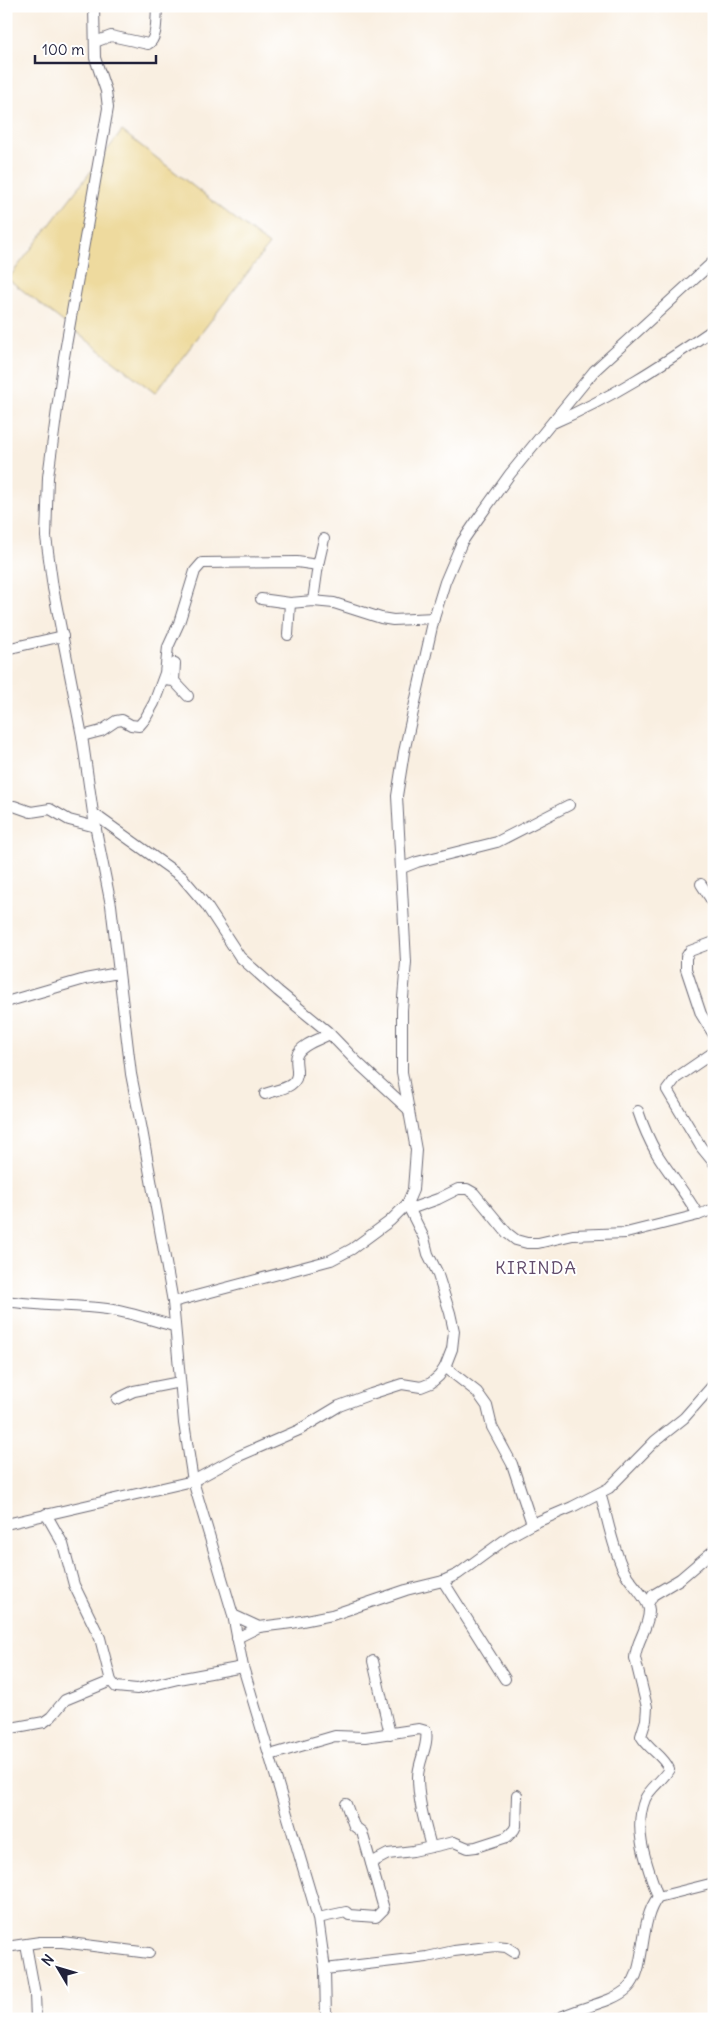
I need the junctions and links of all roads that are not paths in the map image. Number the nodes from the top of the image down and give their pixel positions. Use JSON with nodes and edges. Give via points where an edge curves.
{"nodes":[{"id":1,"x":94,"y":6,"type":"edge"},
{"id":2,"x":157,"y":6,"type":"edge"},
{"id":3,"x":94,"y":42,"type":"junction"},
{"id":4,"x":714,"y":260,"type":"edge"},
{"id":5,"x":714,"y":330,"type":"edge"},
{"id":6,"x":550,"y":425,"type":"junction"},
{"id":7,"x":324,"y":539,"type":"dead end"},
{"id":8,"x":318,"y":565,"type":"junction"},
{"id":9,"x":261,"y":599,"type":"dead end"},
{"id":10,"x":313,"y":602,"type":"junction"},
{"id":11,"x":290,"y":603,"type":"junction"},
{"id":12,"x":434,"y":618,"type":"junction"},
{"id":13,"x":288,"y":635,"type":"dead end"},
{"id":14,"x":63,"y":636,"type":"junction"},
{"id":15,"x":6,"y":649,"type":"edge"},
{"id":16,"x":175,"y":662,"type":"dead end"},
{"id":17,"x":163,"y":680,"type":"junction"},
{"id":18,"x":174,"y":682,"type":"junction"},
{"id":19,"x":188,"y":696,"type":"dead end"},
{"id":20,"x":82,"y":736,"type":"junction"},
{"id":21,"x":569,"y":805,"type":"dead end"},
{"id":22,"x":6,"y":806,"type":"edge"},
{"id":23,"x":94,"y":814,"type":"junction"},
{"id":24,"x":96,"y":827,"type":"junction"},
{"id":25,"x":402,"y":868,"type":"junction"},
{"id":26,"x":701,"y":884,"type":"dead end"},
{"id":27,"x":714,"y":904,"type":"edge"},
{"id":28,"x":714,"y":942,"type":"edge"},
{"id":29,"x":118,"y":973,"type":"junction"},
{"id":30,"x":6,"y":1002,"type":"edge"},
{"id":31,"x":330,"y":1034,"type":"junction"},
{"id":32,"x":714,"y":1035,"type":"edge"},
{"id":33,"x":714,"y":1052,"type":"edge"},
{"id":34,"x":265,"y":1094,"type":"dead end"},
{"id":35,"x":410,"y":1111,"type":"junction"},
{"id":36,"x":638,"y":1111,"type":"dead end"},
{"id":37,"x":714,"y":1164,"type":"edge"},
{"id":38,"x":408,"y":1207,"type":"junction"},
{"id":39,"x":714,"y":1209,"type":"edge"},
{"id":40,"x":698,"y":1215,"type":"junction"},
{"id":41,"x":6,"y":1301,"type":"edge"},
{"id":42,"x":173,"y":1302,"type":"junction"},
{"id":43,"x":174,"y":1326,"type":"junction"},
{"id":44,"x":445,"y":1367,"type":"junction"},
{"id":45,"x":180,"y":1382,"type":"junction"},
{"id":46,"x":714,"y":1384,"type":"edge"},
{"id":47,"x":117,"y":1399,"type":"dead end"},
{"id":48,"x":193,"y":1481,"type":"junction"},
{"id":49,"x":600,"y":1493,"type":"junction"},
{"id":50,"x":46,"y":1514,"type":"junction"},
{"id":51,"x":6,"y":1524,"type":"edge"},
{"id":52,"x":532,"y":1524,"type":"junction"},
{"id":53,"x":714,"y":1550,"type":"edge"},
{"id":54,"x":443,"y":1582,"type":"junction"},
{"id":55,"x":651,"y":1600,"type":"junction"},
{"id":56,"x":233,"y":1614,"type":"junction"},
{"id":57,"x":259,"y":1627,"type":"junction"},
{"id":58,"x":237,"y":1638,"type":"junction"},
{"id":59,"x":373,"y":1661,"type":"dead end"},
{"id":60,"x":243,"y":1667,"type":"junction"},
{"id":61,"x":505,"y":1679,"type":"dead end"},
{"id":62,"x":111,"y":1681,"type":"junction"},
{"id":63,"x":6,"y":1729,"type":"edge"},
{"id":64,"x":390,"y":1734,"type":"junction"},
{"id":65,"x":270,"y":1755,"type":"junction"},
{"id":66,"x":517,"y":1795,"type":"dead end"},
{"id":67,"x":346,"y":1804,"type":"dead end"},
{"id":68,"x":431,"y":1847,"type":"junction"},
{"id":69,"x":371,"y":1863,"type":"junction"},
{"id":70,"x":714,"y":1883,"type":"edge"},
{"id":71,"x":658,"y":1898,"type":"junction"},
{"id":72,"x":318,"y":1918,"type":"junction"},
{"id":73,"x":26,"y":1946,"type":"junction"},
{"id":74,"x":6,"y":1947,"type":"edge"},
{"id":75,"x":514,"y":1952,"type":"dead end"},
{"id":76,"x":149,"y":1953,"type":"dead end"},
{"id":77,"x":325,"y":1969,"type":"junction"},
{"id":78,"x":36,"y":2019,"type":"edge"},
{"id":79,"x":326,"y":2019,"type":"edge"},
{"id":80,"x":557,"y":2019,"type":"edge"}],
"edges":[{"from":1,"to":3,"type":"street"},
{"from":2,"to":3,"type":"street","via":[[151,43],[112,36]]},
{"from":3,"to":14,"type":"street","via":[[108,108],[64,357],[48,478],[46,537]]},
{"from":4,"to":6,"type":"street","via":[[594,371]]},
{"from":5,"to":6,"type":"street","via":[[647,375]]},
{"from":6,"to":12,"type":"street","via":[[510,474],[462,542]]},
{"from":7,"to":8,"type":"street"},
{"from":8,"to":10,"type":"street"},
{"from":8,"to":17,"type":"street","via":[[297,562],[202,563],[195,571],[168,647]]},
{"from":9,"to":11,"type":"street"},
{"from":10,"to":11,"type":"street"},
{"from":10,"to":12,"type":"street","via":[[334,604],[393,620]]},
{"from":11,"to":13,"type":"street"},
{"from":12,"to":25,"type":"street","via":[[397,796]]},
{"from":14,"to":15,"type":"street"},
{"from":14,"to":20,"type":"street"},
{"from":16,"to":18,"type":"street"},
{"from":17,"to":18,"type":"street"},
{"from":17,"to":20,"type":"street","via":[[146,719],[139,726],[116,721],[102,731]]},
{"from":18,"to":19,"type":"street"},
{"from":20,"to":23,"type":"street"},
{"from":21,"to":25,"type":"street","via":[[497,842]]},
{"from":22,"to":24,"type":"street","via":[[30,812],[50,809],[69,820]]},
{"from":23,"to":24,"type":"street"},
{"from":23,"to":31,"type":"street","via":[[182,877],[206,905],[240,957]]},
{"from":24,"to":29,"type":"street","via":[[111,905]]},
{"from":25,"to":35,"type":"street","via":[[406,962],[402,1072]]},
{"from":26,"to":27,"type":"street"},
{"from":28,"to":32,"type":"street","via":[[690,951],[686,957],[686,968],[701,1014]]},
{"from":29,"to":30,"type":"street"},
{"from":29,"to":42,"type":"street","via":[[131,1074]]},
{"from":31,"to":34,"type":"street","via":[[298,1052],[296,1081]]},
{"from":31,"to":35,"type":"street"},
{"from":33,"to":37,"type":"street","via":[[676,1078],[667,1090]]},
{"from":35,"to":38,"type":"street","via":[[416,1150],[413,1190]]},
{"from":36,"to":40,"type":"street","via":[[656,1153]]},
{"from":38,"to":40,"type":"street","via":[[438,1200],[458,1189],[467,1189],[506,1233],[527,1243],[573,1235],[626,1234]]},
{"from":38,"to":42,"type":"street","via":[[332,1260]]},
{"from":38,"to":44,"type":"street","via":[[424,1238],[450,1312],[454,1331],[452,1350]]},
{"from":39,"to":40,"type":"street"},
{"from":41,"to":43,"type":"street","via":[[114,1310]]},
{"from":42,"to":43,"type":"street"},
{"from":43,"to":45,"type":"street"},
{"from":44,"to":48,"type":"street","via":[[422,1387],[402,1384],[339,1406],[299,1430],[239,1456]]},
{"from":44,"to":52,"type":"street","via":[[477,1392],[487,1406],[492,1427],[512,1464]]},
{"from":45,"to":47,"type":"street","via":[[134,1391]]},
{"from":45,"to":48,"type":"street"},
{"from":46,"to":49,"type":"street","via":[[684,1418],[655,1440]]},
{"from":48,"to":50,"type":"street"},
{"from":48,"to":56,"type":"street"},
{"from":49,"to":52,"type":"street"},
{"from":49,"to":55,"type":"street","via":[[624,1573],[640,1594]]},
{"from":50,"to":51,"type":"street"},
{"from":50,"to":62,"type":"street","via":[[63,1544],[74,1584],[100,1638]]},
{"from":52,"to":54,"type":"street"},
{"from":53,"to":55,"type":"street"},
{"from":54,"to":57,"type":"street","via":[[406,1590],[332,1615]]},
{"from":54,"to":61,"type":"street"},
{"from":55,"to":71,"type":"street","via":[[635,1658],[647,1707],[641,1736],[665,1760],[669,1769],[646,1799],[642,1816],[643,1846]]},
{"from":56,"to":57,"type":"street"},
{"from":56,"to":58,"type":"street"},
{"from":57,"to":58,"type":"street"},
{"from":58,"to":60,"type":"street"},
{"from":59,"to":64,"type":"street"},
{"from":60,"to":62,"type":"street","via":[[137,1689],[116,1687]]},
{"from":60,"to":65,"type":"street"},
{"from":62,"to":63,"type":"street","via":[[65,1700],[44,1722]]},
{"from":64,"to":65,"type":"street","via":[[335,1736]]},
{"from":64,"to":68,"type":"street","via":[[419,1729],[426,1731],[418,1778]]},
{"from":65,"to":72,"type":"street"},
{"from":66,"to":68,"type":"street","via":[[516,1826],[507,1837],[473,1848],[454,1842]]},
{"from":67,"to":69,"type":"street","via":[[354,1826],[362,1832]]},
{"from":68,"to":69,"type":"street","via":[[388,1854]]},
{"from":69,"to":72,"type":"street","via":[[383,1904],[381,1914],[376,1917],[346,1912]]},
{"from":70,"to":71,"type":"street"},
{"from":71,"to":80,"type":"street","via":[[649,1911],[636,1974],[629,1987],[619,1995]]},
{"from":72,"to":77,"type":"street"},
{"from":73,"to":74,"type":"street"},
{"from":73,"to":76,"type":"street","via":[[62,1942]]},
{"from":73,"to":78,"type":"street"},
{"from":75,"to":77,"type":"street","via":[[496,1946]]},
{"from":77,"to":79,"type":"street"}]}
